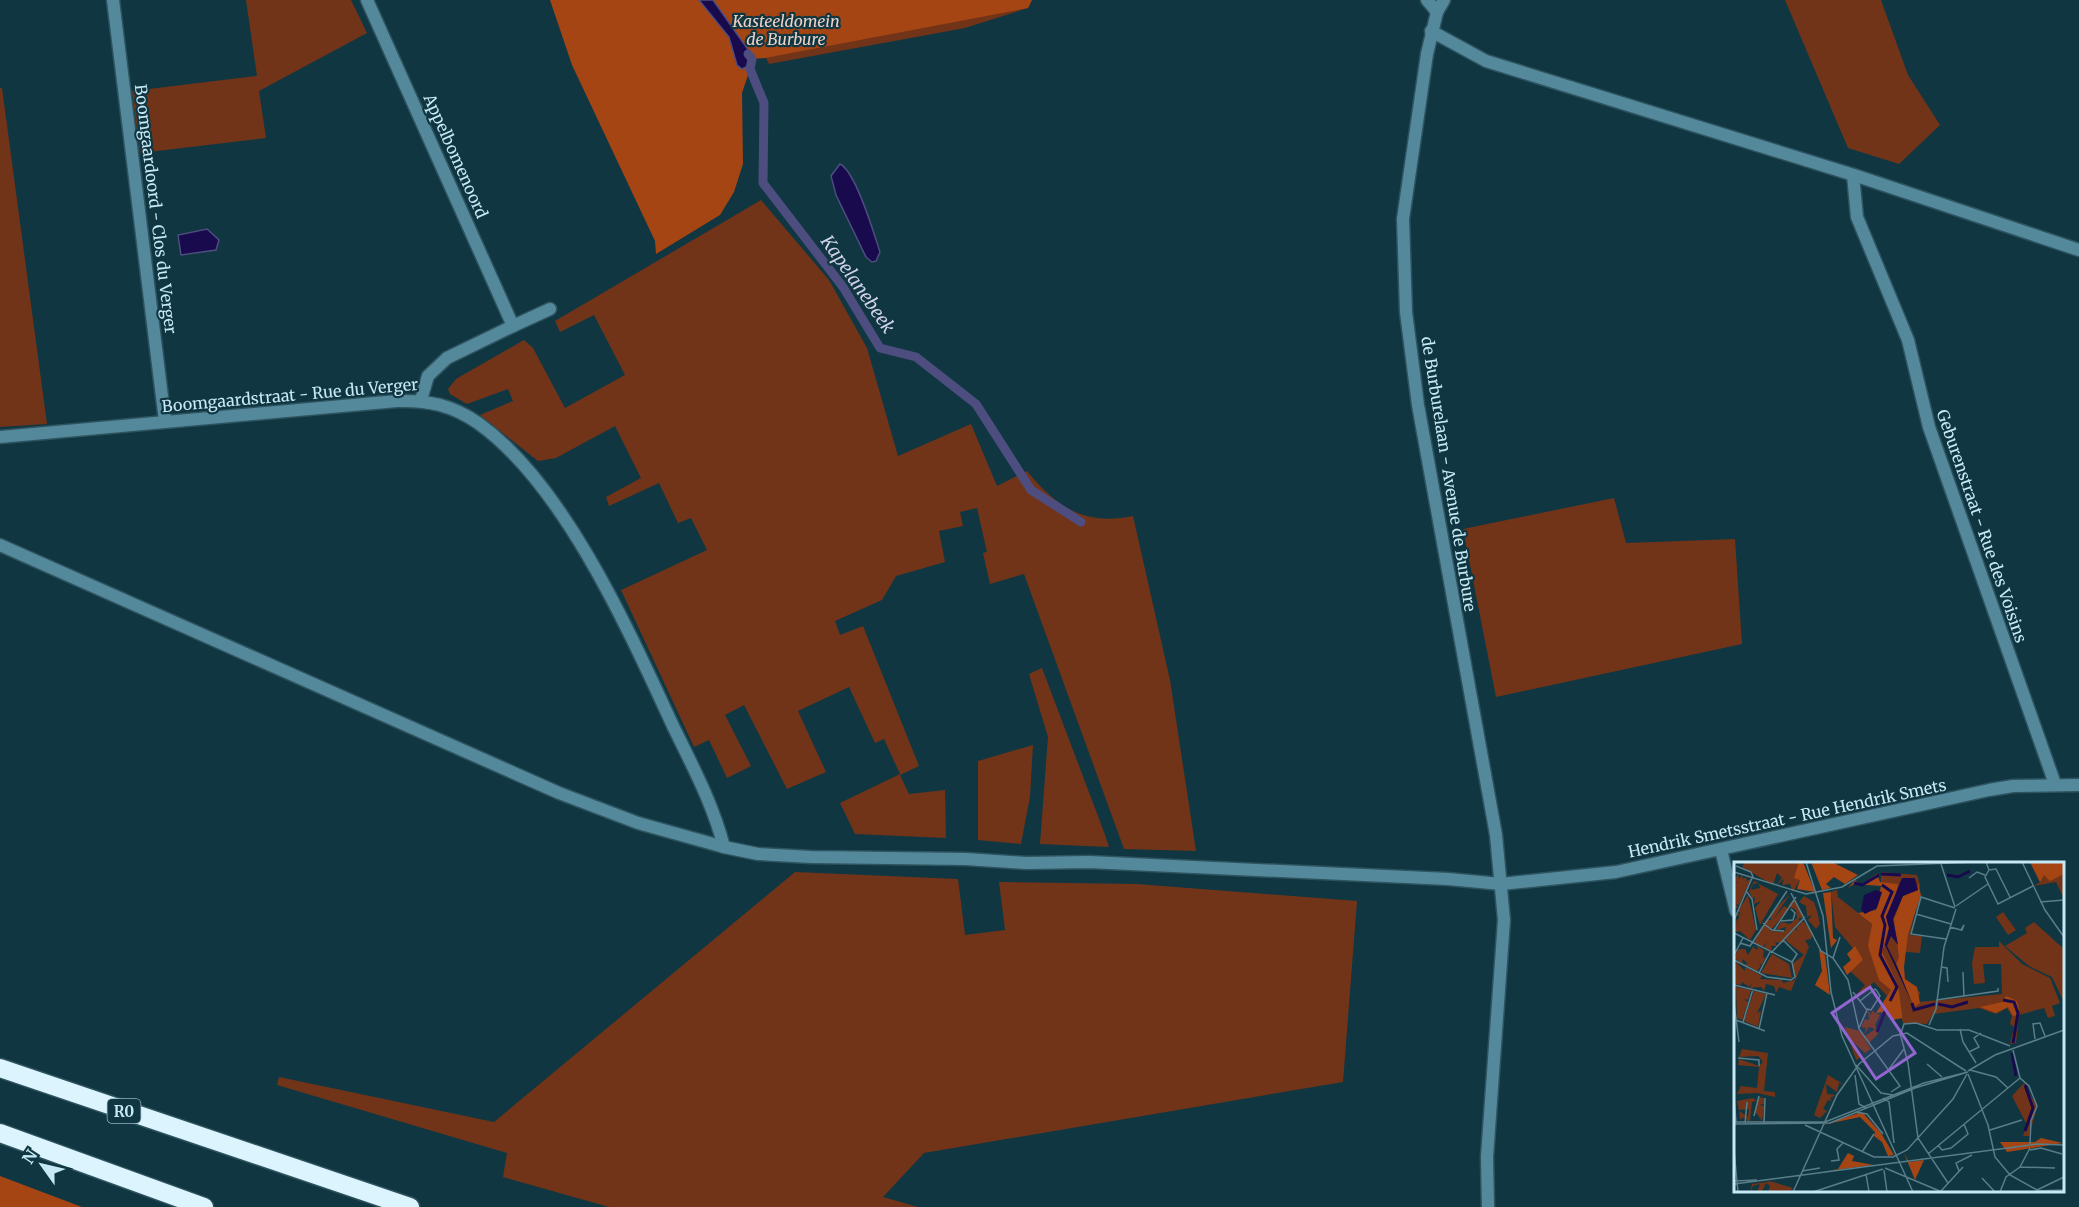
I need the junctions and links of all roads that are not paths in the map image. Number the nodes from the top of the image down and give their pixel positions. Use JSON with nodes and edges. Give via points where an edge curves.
{"nodes":[{"id":1,"x":113,"y":0,"type":"edge"},
{"id":2,"x":367,"y":0,"type":"edge"},
{"id":3,"x":1427,"y":0,"type":"edge"},
{"id":4,"x":1444,"y":0,"type":"edge"},
{"id":5,"x":1437,"y":12,"type":"junction"},
{"id":6,"x":1431,"y":31,"type":"junction"},
{"id":7,"x":1852,"y":175,"type":"junction"},
{"id":8,"x":2079,"y":250,"type":"edge"},
{"id":9,"x":550,"y":309,"type":"dead end"},
{"id":10,"x":513,"y":326,"type":"junction"},
{"id":11,"x":421,"y":400,"type":"junction"},
{"id":12,"x":165,"y":422,"type":"junction"},
{"id":13,"x":0,"y":437,"type":"edge"},
{"id":14,"x":0,"y":545,"type":"edge"},
{"id":15,"x":2055,"y":784,"type":"junction"},
{"id":16,"x":2079,"y":785,"type":"edge"},
{"id":17,"x":724,"y":847,"type":"junction"},
{"id":18,"x":1721,"y":850,"type":"junction"},
{"id":19,"x":1501,"y":884,"type":"junction"},
{"id":20,"x":1734,"y":903,"type":"edge"},
{"id":21,"x":0,"y":1068,"type":"edge"},
{"id":22,"x":0,"y":1133,"type":"edge"},
{"id":23,"x":204,"y":1207,"type":"edge"},
{"id":24,"x":410,"y":1207,"type":"edge"},
{"id":25,"x":1488,"y":1207,"type":"edge"}],
"edges":[{"from":1,"to":12,"type":"street","name":"Boomgaardoord - Clos du Verger"},
{"from":2,"to":10,"type":"street","name":"Appelbomenoord"},
{"from":3,"to":5,"type":"street"},
{"from":4,"to":5,"type":"street","name":"de Burburelaan - Avenue de Burbure"},
{"from":5,"to":6,"type":"street","name":"de Burburelaan - Avenue de Burbure"},
{"from":6,"to":7,"type":"street","via":[[1486,61]]},
{"from":6,"to":19,"type":"street","name":"de Burburelaan - Avenue de Burbure","via":[[1403,219],[1406,312],[1418,405],[1494,824]]},
{"from":7,"to":8,"type":"street"},
{"from":7,"to":15,"type":"street","name":"Geburenstraat - Rue des Voisins","via":[[1857,217],[1908,340],[1929,427]]},
{"from":9,"to":10,"type":"street"},
{"from":10,"to":11,"type":"street","via":[[447,358],[428,376]]},
{"from":11,"to":12,"type":"street","name":"Boomgaardstraat - Rue du Verger"},
{"from":11,"to":17,"type":"street","name":"Boomgaardstraat - Rue du Verger","via":[[446,405],[478,423],[515,455],[541,485],[587,556],[629,634],[716,818]]},
{"from":12,"to":13,"type":"street","name":"Boomgaardstraat - Rue du Verger"},
{"from":14,"to":17,"type":"street","name":"Hendrik Smetsstraat - Rue Hendrik Smets","via":[[559,793],[669,833]]},
{"from":15,"to":16,"type":"street","name":"Hendrik Smetsstraat - Rue Hendrik Smets"},
{"from":15,"to":18,"type":"street","name":"Hendrik Smetsstraat - Rue Hendrik Smets","via":[[1989,790]]},
{"from":17,"to":19,"type":"street","name":"Hendrik Smetsstraat - Rue Hendrik Smets","via":[[800,856],[1101,862]]},
{"from":18,"to":19,"type":"street","name":"Hendrik Smetsstraat - Rue Hendrik Smets","via":[[1616,872]]},
{"from":18,"to":20,"type":"street"},
{"from":19,"to":25,"type":"street","name":"de Burburelaan - Avenue de Burbure","via":[[1504,929],[1487,1156]]},
{"from":21,"to":24,"type":"highway","number":"R0"},
{"from":22,"to":23,"type":"highway"}]}
